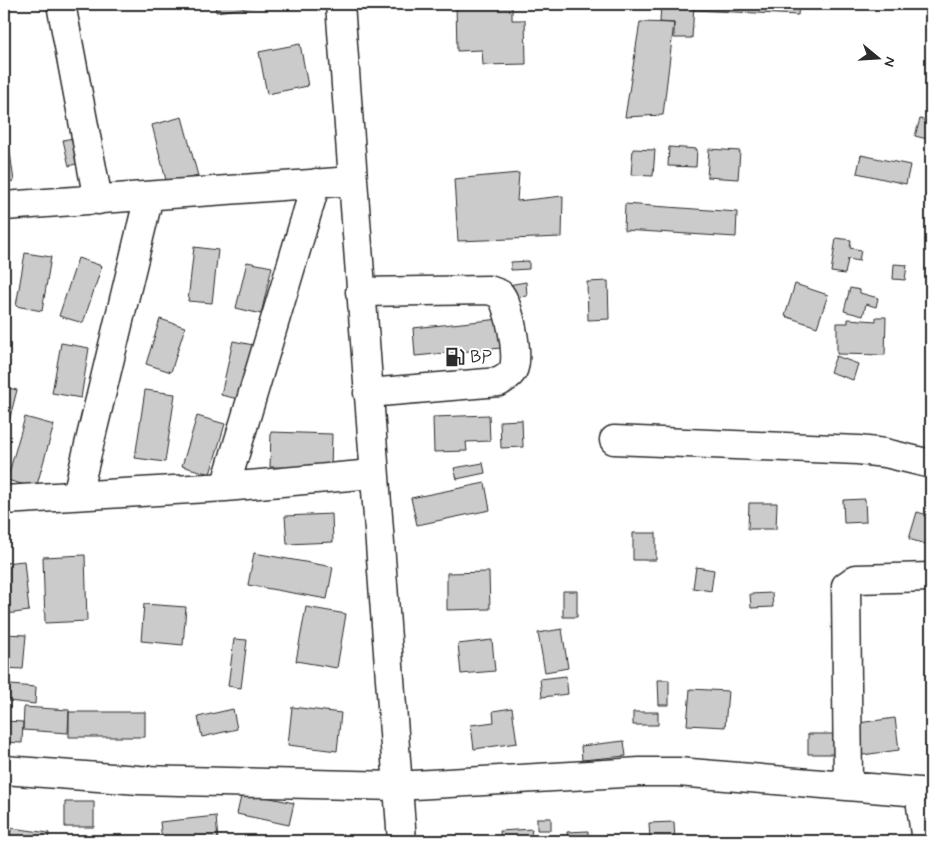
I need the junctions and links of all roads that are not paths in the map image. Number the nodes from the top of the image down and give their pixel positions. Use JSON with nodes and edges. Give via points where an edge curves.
{"nodes":[{"id":1,"x":61,"y":4,"type":"edge"},
{"id":2,"x":340,"y":4,"type":"edge"},
{"id":3,"x":352,"y":181,"type":"junction"},
{"id":4,"x":316,"y":183,"type":"junction"},
{"id":5,"x":149,"y":196,"type":"junction"},
{"id":6,"x":98,"y":200,"type":"junction"},
{"id":7,"x":4,"y":206,"type":"edge"},
{"id":8,"x":360,"y":292,"type":"junction"},
{"id":9,"x":368,"y":392,"type":"junction"},
{"id":10,"x":614,"y":440,"type":"dead end"},
{"id":11,"x":931,"y":464,"type":"edge"},
{"id":12,"x":374,"y":474,"type":"junction"},
{"id":13,"x":225,"y":487,"type":"junction"},
{"id":14,"x":77,"y":495,"type":"junction"},
{"id":15,"x":4,"y":500,"type":"edge"},
{"id":16,"x":931,"y":577,"type":"edge"},
{"id":17,"x":4,"y":770,"type":"edge"},
{"id":18,"x":396,"y":786,"type":"junction"},
{"id":19,"x":848,"y":786,"type":"junction"},
{"id":20,"x":925,"y":792,"type":"edge"},
{"id":21,"x":402,"y":841,"type":"edge"},
{"id":22,"x":926,"y":841,"type":"edge"}],
"edges":[{"from":1,"to":6,"type":"main road"},
{"from":2,"to":3,"type":"main road"},
{"from":3,"to":4,"type":"main road"},
{"from":3,"to":8,"type":"main road"},
{"from":4,"to":5,"type":"main road"},
{"from":4,"to":13,"type":"main road"},
{"from":5,"to":6,"type":"main road"},
{"from":5,"to":14,"type":"main road"},
{"from":6,"to":7,"type":"main road"},
{"from":8,"to":9,"type":"main road"},
{"from":8,"to":9,"type":"main road","via":[[489,290],[500,294],[508,310],[515,360],[509,376],[499,382]]},
{"from":9,"to":12,"type":"main road"},
{"from":10,"to":11,"type":"main road","via":[[858,450]]},
{"from":12,"to":13,"type":"main road"},
{"from":12,"to":18,"type":"main road"},
{"from":13,"to":14,"type":"main road"},
{"from":14,"to":15,"type":"main road"},
{"from":16,"to":19,"type":"main road","via":[[856,579],[846,586]]},
{"from":17,"to":18,"type":"main road","via":[[139,780]]},
{"from":18,"to":19,"type":"main road","via":[[678,772]]},
{"from":18,"to":21,"type":"main road"},
{"from":19,"to":20,"type":"main road"},
{"from":20,"to":22,"type":"main road"}]}
